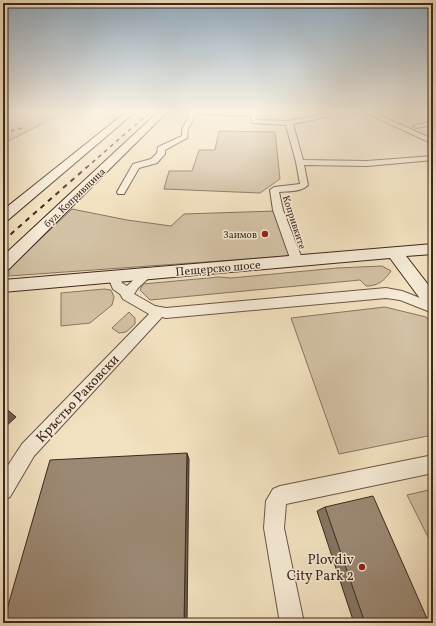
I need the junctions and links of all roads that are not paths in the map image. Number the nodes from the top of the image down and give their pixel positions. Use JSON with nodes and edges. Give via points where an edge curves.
{"nodes":[{"id":1,"x":95,"y":141,"type":"edge"},
{"id":2,"x":132,"y":141,"type":"edge"},
{"id":3,"x":179,"y":141,"type":"edge"},
{"id":4,"x":294,"y":141,"type":"edge"},
{"id":5,"x":433,"y":158,"type":"edge"},
{"id":6,"x":300,"y":162,"type":"junction"},
{"id":7,"x":121,"y":192,"type":"dead end"},
{"id":8,"x":3,"y":217,"type":"edge"},
{"id":9,"x":433,"y":249,"type":"edge"},
{"id":10,"x":396,"y":253,"type":"junction"},
{"id":11,"x":297,"y":261,"type":"junction"},
{"id":12,"x":3,"y":265,"type":"edge"},
{"id":13,"x":147,"y":274,"type":"junction"},
{"id":14,"x":114,"y":277,"type":"junction"},
{"id":15,"x":3,"y":286,"type":"edge"},
{"id":16,"x":127,"y":296,"type":"junction"},
{"id":17,"x":433,"y":303,"type":"edge"},
{"id":18,"x":433,"y":308,"type":"edge"},
{"id":19,"x":159,"y":312,"type":"junction"},
{"id":20,"x":433,"y":464,"type":"edge"},
{"id":21,"x":3,"y":490,"type":"edge"},
{"id":22,"x":292,"y":623,"type":"edge"}],
"edges":[{"from":1,"to":8,"type":"main road"},
{"from":2,"to":12,"type":"main road","name":"бул. Копривщица"},
{"from":3,"to":7,"type":"street","via":[[166,144],[154,161],[136,166]]},
{"from":4,"to":6,"type":"street","name":"Копривките"},
{"from":5,"to":6,"type":"street","via":[[384,163]]},
{"from":6,"to":11,"type":"street","name":"Копривките","via":[[304,185],[274,190],[278,210]]},
{"from":9,"to":10,"type":"main road","name":"Пещерско шосе"},
{"from":10,"to":11,"type":"main road","name":"Пещерско шосе"},
{"from":10,"to":17,"type":"main road"},
{"from":11,"to":13,"type":"main road","name":"Пещерско шосе"},
{"from":13,"to":14,"type":"main road","name":"Пещерско шосе"},
{"from":13,"to":16,"type":"street","via":[[134,285]]},
{"from":14,"to":15,"type":"main road","name":"Пещерско шосе"},
{"from":14,"to":16,"type":"street","via":[[117,286],[125,291]]},
{"from":16,"to":19,"type":"street"},
{"from":18,"to":19,"type":"street","via":[[402,296],[386,293]]},
{"from":19,"to":21,"type":"street","name":"Кръстьо Раковски","via":[[28,450]]},
{"from":20,"to":22,"type":"street","via":[[280,496],[273,518]]}]}
